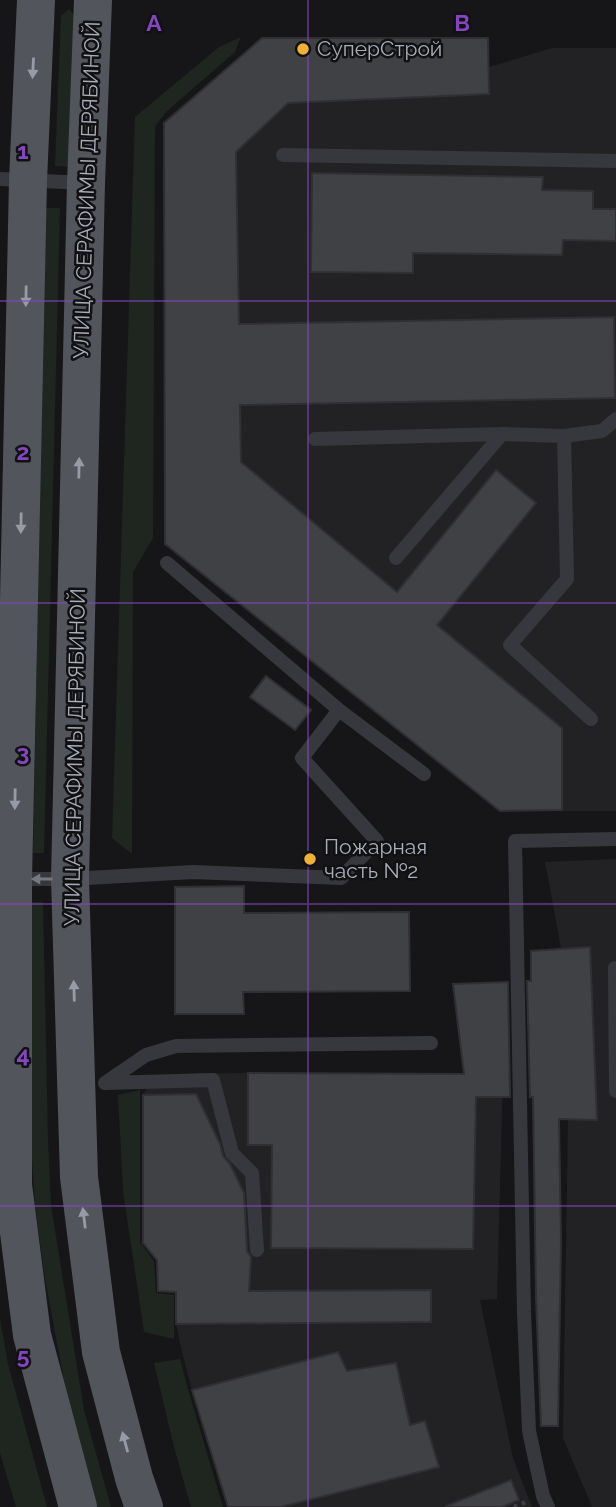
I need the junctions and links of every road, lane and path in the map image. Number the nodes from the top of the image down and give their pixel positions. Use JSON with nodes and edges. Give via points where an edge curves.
{"nodes":[{"id":1,"x":36,"y":0,"type":"edge"},
{"id":2,"x":93,"y":0,"type":"edge"},
{"id":3,"x":283,"y":155,"type":"dead end"},
{"id":4,"x":616,"y":161,"type":"edge"},
{"id":5,"x":14,"y":180,"type":"edge"},
{"id":6,"x":86,"y":183,"type":"junction"},
{"id":7,"x":616,"y":419,"type":"edge"},
{"id":8,"x":502,"y":434,"type":"junction"},
{"id":9,"x":564,"y":436,"type":"junction"},
{"id":10,"x":315,"y":439,"type":"dead end"},
{"id":11,"x":396,"y":558,"type":"dead end"},
{"id":12,"x":167,"y":563,"type":"dead end"},
{"id":13,"x":9,"y":656,"type":"edge"},
{"id":14,"x":339,"y":710,"type":"junction"},
{"id":15,"x":591,"y":719,"type":"dead end"},
{"id":16,"x":424,"y":774,"type":"dead end"},
{"id":17,"x":616,"y":839,"type":"edge"},
{"id":18,"x":13,"y":879,"type":"junction"},
{"id":19,"x":70,"y":879,"type":"junction"},
{"id":20,"x":615,"y":968,"type":"edge"},
{"id":21,"x":431,"y":1043,"type":"dead end"},
{"id":22,"x":91,"y":1083,"type":"junction"},
{"id":23,"x":616,"y":1091,"type":"edge"},
{"id":24,"x":257,"y":1250,"type":"dead end"},
{"id":25,"x":79,"y":1507,"type":"edge"},
{"id":26,"x":144,"y":1507,"type":"edge"},
{"id":27,"x":548,"y":1507,"type":"edge"}],
"edges":[{"from":1,"to":5,"type":"main road","one_way":true},
{"from":2,"to":6,"type":"main road","name":"УЛИЦА СЕРАФИМЫ ДЕРЯБИНОЙ"},
{"from":3,"to":4,"type":"lane"},
{"from":5,"to":6,"type":"lane"},
{"from":5,"to":13,"type":"main road","one_way":true},
{"from":19,"to":6,"type":"main road","name":"УЛИЦА СЕРАФИМЫ ДЕРЯБИНОЙ","one_way":true},
{"from":7,"to":9,"type":"lane","via":[[602,431]]},
{"from":8,"to":9,"type":"lane"},
{"from":8,"to":10,"type":"lane"},
{"from":8,"to":11,"type":"lane"},
{"from":9,"to":15,"type":"lane","via":[[567,579],[510,645]]},
{"from":12,"to":14,"type":"lane"},
{"from":13,"to":18,"type":"main road","one_way":true},
{"from":14,"to":16,"type":"lane"},
{"from":14,"to":19,"type":"lane","via":[[302,758],[377,841],[341,878],[175,872]]},
{"from":17,"to":27,"type":"lane","via":[[515,841],[528,1418]]},
{"from":19,"to":18,"type":"lane","one_way":true},
{"from":18,"to":25,"type":"main road","via":[[13,1185],[32,1335]]},
{"from":22,"to":19,"type":"main road","name":"УЛИЦА СЕРАФИМЫ ДЕРЯБИНОЙ","one_way":true},
{"from":20,"to":23,"type":"lane"},
{"from":21,"to":22,"type":"lane","via":[[176,1046],[146,1055]]},
{"from":22,"to":24,"type":"lane","via":[[213,1080],[232,1153],[252,1173]]},
{"from":26,"to":22,"type":"main road","name":"УЛИЦА СЕРАФИМЫ ДЕРЯБИНОЙ","one_way":true,"via":[[101,1352],[79,1177]]}]}
